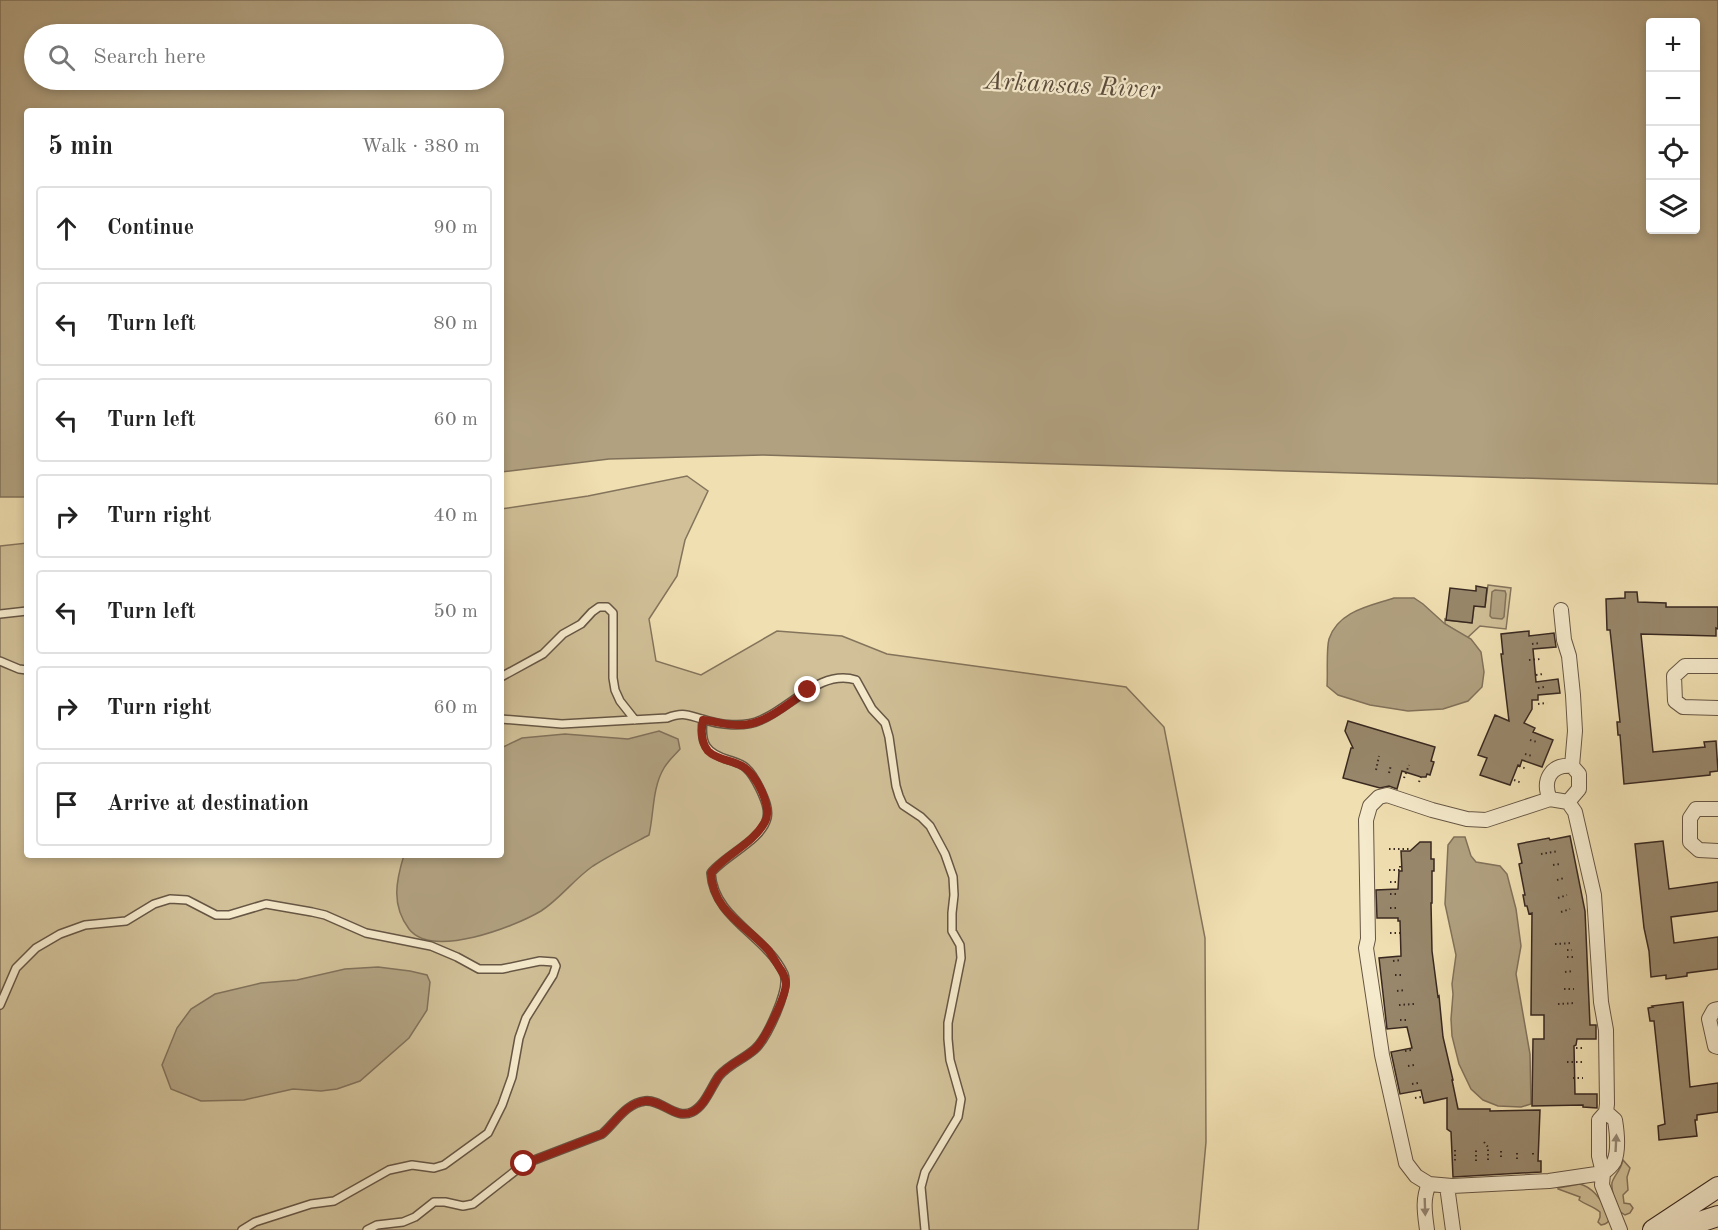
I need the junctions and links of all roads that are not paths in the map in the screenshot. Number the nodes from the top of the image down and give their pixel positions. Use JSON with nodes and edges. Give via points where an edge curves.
{"nodes":[{"id":1,"x":1561,"y":610,"type":"dead end"},
{"id":2,"x":24,"y":611,"type":"edge"},
{"id":3,"x":0,"y":614,"type":"edge"},
{"id":4,"x":0,"y":661,"type":"edge"},
{"id":5,"x":1718,"y":666,"type":"edge"},
{"id":6,"x":24,"y":670,"type":"edge"},
{"id":7,"x":504,"y":675,"type":"edge"},
{"id":8,"x":1718,"y":708,"type":"edge"},
{"id":9,"x":504,"y":719,"type":"edge"},
{"id":10,"x":635,"y":720,"type":"junction"},
{"id":11,"x":703,"y":720,"type":"junction"},
{"id":12,"x":1572,"y":766,"type":"junction"},
{"id":13,"x":1550,"y":799,"type":"junction"},
{"id":14,"x":1568,"y":802,"type":"junction"},
{"id":15,"x":1718,"y":809,"type":"edge"},
{"id":16,"x":1718,"y":850,"type":"edge"},
{"id":17,"x":0,"y":1005,"type":"edge"},
{"id":18,"x":1718,"y":1009,"type":"edge"},
{"id":19,"x":1718,"y":1047,"type":"edge"},
{"id":20,"x":1603,"y":1173,"type":"junction"},
{"id":21,"x":1428,"y":1184,"type":"junction"},
{"id":22,"x":1447,"y":1186,"type":"junction"},
{"id":23,"x":1718,"y":1186,"type":"edge"},
{"id":24,"x":1718,"y":1216,"type":"edge"},
{"id":25,"x":242,"y":1230,"type":"edge"},
{"id":26,"x":367,"y":1230,"type":"edge"},
{"id":27,"x":925,"y":1230,"type":"edge"},
{"id":28,"x":1427,"y":1230,"type":"edge"},
{"id":29,"x":1453,"y":1230,"type":"edge"},
{"id":30,"x":1620,"y":1230,"type":"edge"},
{"id":31,"x":1653,"y":1230,"type":"edge"},
{"id":32,"x":1675,"y":1230,"type":"edge"}],
"edges":[{"from":1,"to":12,"type":"street","via":[[1573,694]]},
{"from":2,"to":3,"type":"lane"},
{"from":4,"to":6,"type":"lane"},
{"from":5,"to":8,"type":"street","via":[[1685,666],[1674,676],[1675,701],[1683,707]]},
{"from":7,"to":10,"type":"lane","via":[[543,654],[599,607],[607,607],[613,613],[615,690]]},
{"from":9,"to":10,"type":"lane","via":[[562,724]]},
{"from":10,"to":11,"type":"lane","via":[[690,714]]},
{"from":11,"to":26,"type":"lane","via":[[703,739],[708,751],[746,767],[766,803],[767,819],[760,830],[711,873],[728,914],[769,951],[784,975],[783,995],[763,1040],[721,1074],[698,1108],[690,1113],[679,1114],[646,1101],[621,1113],[602,1134],[524,1164],[473,1204],[434,1202],[415,1217]]},
{"from":11,"to":27,"type":"lane","via":[[741,725],[760,721],[826,681],[856,680],[890,736],[896,786],[903,805],[930,826],[945,854],[953,877],[952,931],[962,958],[948,1023],[951,1060],[961,1099],[958,1117],[925,1172],[921,1187]]},
{"from":12,"to":13,"type":"street","via":[[1563,765],[1550,774]]},
{"from":12,"to":14,"type":"street","via":[[1579,774],[1579,789]]},
{"from":13,"to":14,"type":"street"},
{"from":13,"to":21,"type":"street","via":[[1486,820],[1467,819],[1387,795],[1370,806],[1366,820],[1366,948],[1382,1055],[1406,1163]]},
{"from":14,"to":20,"type":"street","via":[[1575,812],[1594,896],[1606,1030],[1606,1112],[1615,1120],[1616,1141],[1614,1161]]},
{"from":15,"to":16,"type":"street","via":[[1696,809],[1690,818],[1690,842],[1699,850]]},
{"from":17,"to":25,"type":"lane","via":[[16,968],[36,948],[85,925],[126,921],[170,899],[187,900],[216,915],[230,915],[266,904],[312,912],[366,933],[431,946],[479,969],[540,961],[554,963],[553,975],[525,1018],[512,1077],[488,1133],[444,1165],[389,1170],[334,1201],[283,1212]]},
{"from":18,"to":19,"type":"street","via":[[1709,1019]]},
{"from":20,"to":22,"type":"street","via":[[1549,1181]]},
{"from":20,"to":30,"type":"street","via":[[1602,1185]]},
{"from":21,"to":22,"type":"street"},
{"from":21,"to":28,"type":"street","one_way":true,"via":[[1424,1207]]},
{"from":22,"to":29,"type":"street"},
{"from":23,"to":31,"type":"street"},
{"from":24,"to":32,"type":"street"}]}
